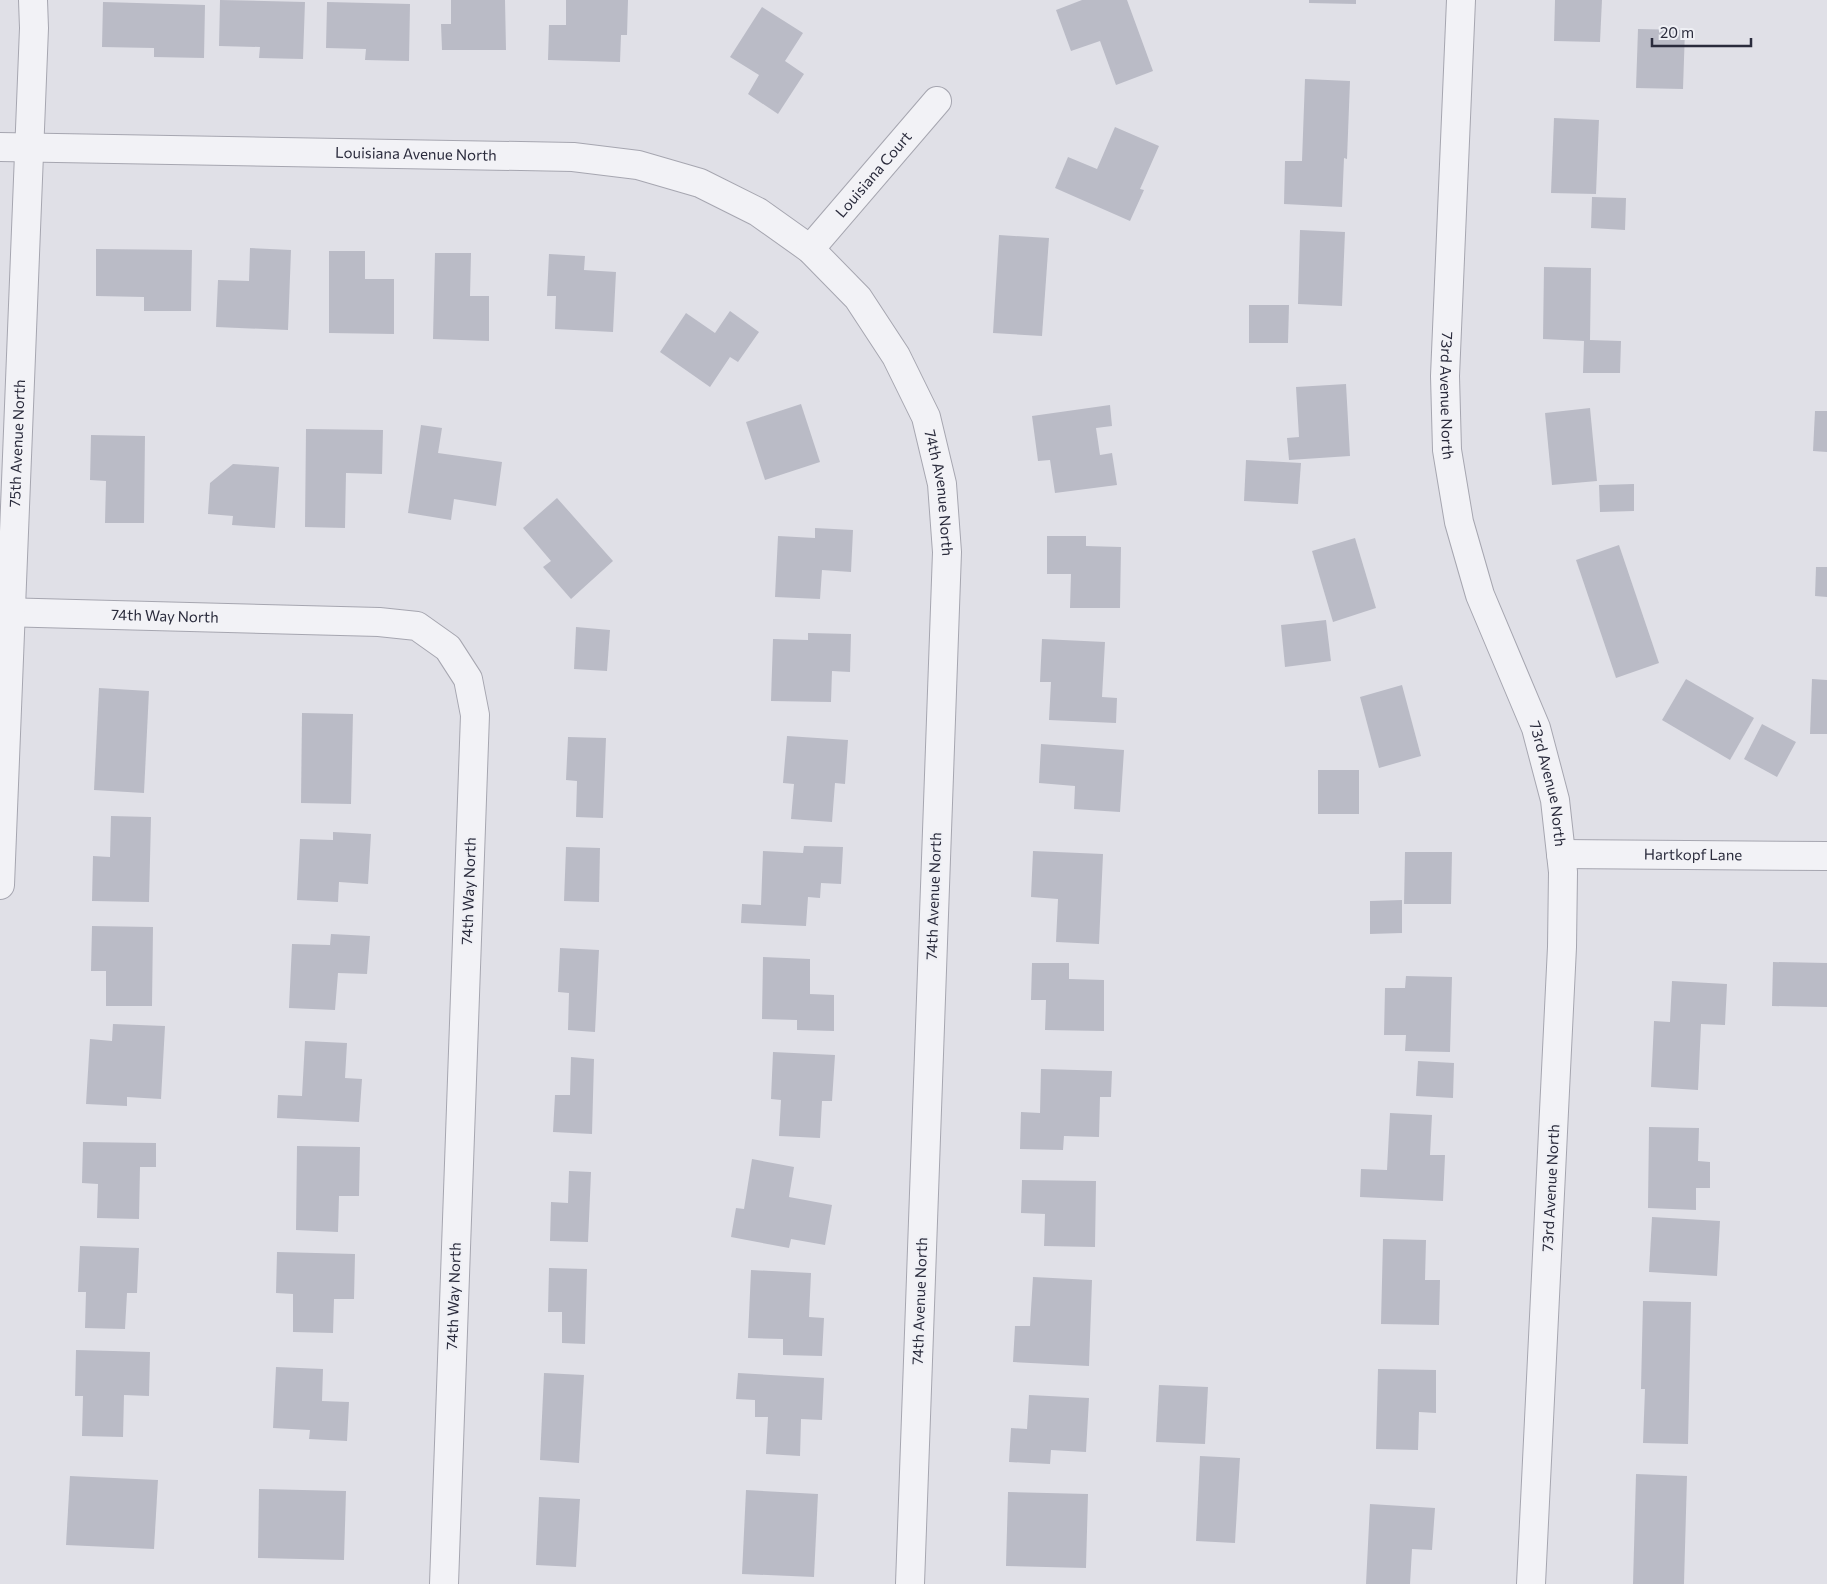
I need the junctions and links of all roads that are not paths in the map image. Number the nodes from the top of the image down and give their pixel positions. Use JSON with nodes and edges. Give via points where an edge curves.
{"nodes":[{"id":1,"x":33,"y":0,"type":"edge"},
{"id":2,"x":1461,"y":0,"type":"edge"},
{"id":3,"x":937,"y":101,"type":"dead end"},
{"id":4,"x":0,"y":147,"type":"edge"},
{"id":5,"x":29,"y":148,"type":"junction"},
{"id":6,"x":810,"y":249,"type":"junction"},
{"id":7,"x":6,"y":612,"type":"edge"},
{"id":8,"x":1560,"y":854,"type":"junction"},
{"id":9,"x":1827,"y":856,"type":"edge"},
{"id":10,"x":0,"y":886,"type":"edge"},
{"id":11,"x":444,"y":1584,"type":"edge"},
{"id":12,"x":910,"y":1584,"type":"edge"},
{"id":13,"x":1531,"y":1584,"type":"edge"}],
"edges":[{"from":1,"to":5,"type":"street","name":"75th Avenue North"},
{"from":2,"to":8,"type":"street","name":"73rd Avenue North","via":[[1445,376],[1447,450],[1460,522],[1480,595],[1536,728],[1555,800]]},
{"from":3,"to":6,"type":"street","name":"Louisiana Court"},
{"from":4,"to":5,"type":"street","name":"Louisiana Avenue North"},
{"from":5,"to":6,"type":"street","name":"Louisiana Avenue North","via":[[573,157],[638,166],[700,182],[758,212]]},
{"from":5,"to":7,"type":"street","name":"75th Avenue North"},
{"from":6,"to":12,"type":"street","name":"74th Avenue North","via":[[858,298],[896,356],[926,417],[942,484],[946,552]]},
{"from":7,"to":10,"type":"street","name":"75th Avenue North"},
{"from":7,"to":11,"type":"street","name":"74th Way North","via":[[417,626],[448,648],[468,679],[475,715]]},
{"from":8,"to":9,"type":"street","name":"Hartkopf Lane"},
{"from":8,"to":13,"type":"street","name":"73rd Avenue North","via":[[1563,872],[1562,947]]}]}
